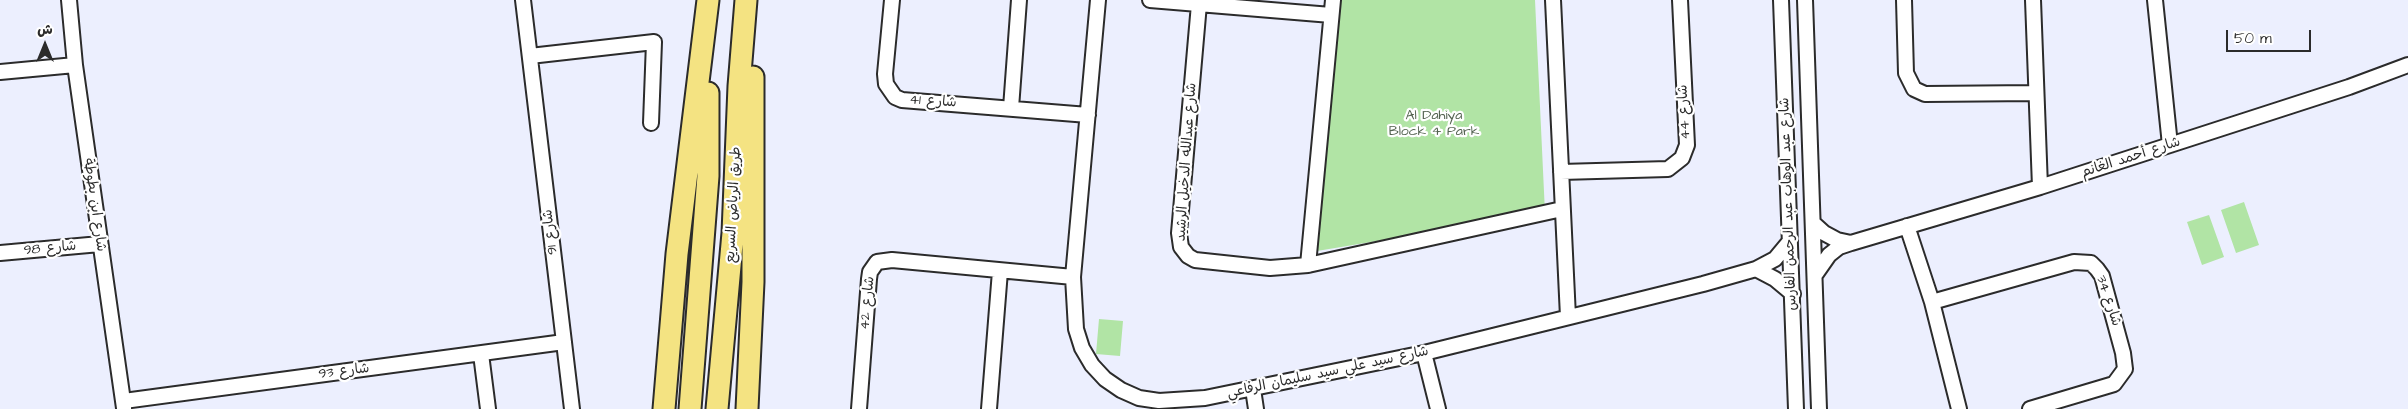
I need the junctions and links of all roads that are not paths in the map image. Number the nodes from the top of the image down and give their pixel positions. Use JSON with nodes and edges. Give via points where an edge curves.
{"nodes":[{"id":1,"x":69,"y":0,"type":"edge"},
{"id":2,"x":522,"y":0,"type":"edge"},
{"id":3,"x":708,"y":0,"type":"edge"},
{"id":4,"x":747,"y":0,"type":"edge"},
{"id":5,"x":892,"y":0,"type":"edge"},
{"id":6,"x":1019,"y":0,"type":"edge"},
{"id":7,"x":1098,"y":0,"type":"edge"},
{"id":8,"x":1150,"y":0,"type":"edge"},
{"id":9,"x":1333,"y":0,"type":"edge"},
{"id":10,"x":1553,"y":0,"type":"edge"},
{"id":11,"x":1680,"y":0,"type":"edge"},
{"id":12,"x":1781,"y":0,"type":"edge"},
{"id":13,"x":1805,"y":0,"type":"edge"},
{"id":14,"x":1904,"y":0,"type":"edge"},
{"id":15,"x":2032,"y":0,"type":"edge"},
{"id":16,"x":2155,"y":0,"type":"edge"},
{"id":17,"x":1199,"y":4,"type":"junction"},
{"id":18,"x":1331,"y":15,"type":"junction"},
{"id":19,"x":530,"y":56,"type":"junction"},
{"id":20,"x":75,"y":65,"type":"junction"},
{"id":21,"x":2408,"y":66,"type":"edge"},
{"id":22,"x":0,"y":72,"type":"edge"},
{"id":23,"x":2035,"y":93,"type":"junction"},
{"id":24,"x":1011,"y":108,"type":"junction"},
{"id":25,"x":1088,"y":115,"type":"junction"},
{"id":26,"x":652,"y":123,"type":"dead end"},
{"id":27,"x":2170,"y":145,"type":"junction"},
{"id":28,"x":1561,"y":172,"type":"junction"},
{"id":29,"x":2040,"y":187,"type":"junction"},
{"id":30,"x":1562,"y":209,"type":"junction"},
{"id":31,"x":1813,"y":223,"type":"junction"},
{"id":32,"x":1907,"y":226,"type":"junction"},
{"id":33,"x":1790,"y":241,"type":"junction"},
{"id":34,"x":1851,"y":243,"type":"junction"},
{"id":35,"x":100,"y":244,"type":"junction"},
{"id":36,"x":0,"y":254,"type":"edge"},
{"id":37,"x":1308,"y":265,"type":"junction"},
{"id":38,"x":1756,"y":269,"type":"junction"},
{"id":39,"x":1000,"y":271,"type":"junction"},
{"id":40,"x":1815,"y":275,"type":"junction"},
{"id":41,"x":1073,"y":277,"type":"junction"},
{"id":42,"x":1793,"y":294,"type":"junction"},
{"id":43,"x":1932,"y":302,"type":"junction"},
{"id":44,"x":1568,"y":317,"type":"junction"},
{"id":45,"x":564,"y":342,"type":"junction"},
{"id":46,"x":1424,"y":353,"type":"junction"},
{"id":47,"x":481,"y":354,"type":"junction"},
{"id":48,"x":1795,"y":357,"type":"junction"},
{"id":49,"x":1818,"y":357,"type":"junction"},
{"id":50,"x":1796,"y":381,"type":"junction"},
{"id":51,"x":1818,"y":382,"type":"junction"},
{"id":52,"x":1253,"y":389,"type":"junction"},
{"id":53,"x":124,"y":405,"type":"edge"},
{"id":54,"x":488,"y":409,"type":"edge"},
{"id":55,"x":572,"y":409,"type":"edge"},
{"id":56,"x":664,"y":409,"type":"edge"},
{"id":57,"x":690,"y":409,"type":"edge"},
{"id":58,"x":717,"y":409,"type":"edge"},
{"id":59,"x":747,"y":409,"type":"edge"},
{"id":60,"x":860,"y":409,"type":"edge"},
{"id":61,"x":989,"y":409,"type":"edge"},
{"id":62,"x":1256,"y":409,"type":"edge"},
{"id":63,"x":1438,"y":409,"type":"edge"},
{"id":64,"x":1796,"y":409,"type":"edge"},
{"id":65,"x":1819,"y":409,"type":"edge"},
{"id":66,"x":1959,"y":409,"type":"edge"},
{"id":67,"x":2030,"y":409,"type":"edge"}],
"edges":[{"from":1,"to":20,"type":"street","name":"شارع ابن بطوطة"},
{"from":2,"to":19,"type":"street","name":"شارع 91"},
{"from":3,"to":56,"type":"highway","via":[[677,254]]},
{"from":3,"to":57,"type":"highway","name":"طريق الرياض السريع","via":[[708,176]]},
{"from":4,"to":58,"type":"highway","name":"طريق الرياض السريع","via":[[739,86],[734,233]]},
{"from":4,"to":59,"type":"highway","via":[[753,90],[753,282]]},
{"from":5,"to":24,"type":"street","name":"شارع 41","via":[[885,74],[886,84],[895,97]]},
{"from":6,"to":24,"type":"street"},
{"from":7,"to":25,"type":"street","name":"شارع سيد علي سيد سليمان الرفاعي"},
{"from":8,"to":17,"type":"street"},
{"from":9,"to":18,"type":"street"},
{"from":10,"to":28,"type":"street"},
{"from":11,"to":28,"type":"street","name":"شارع 44","via":[[1687,145],[1682,158],[1668,169]]},
{"from":12,"to":33,"type":"street","name":"شارع عبد الوهاب عبد الرحمن الفارس"},
{"from":13,"to":31,"type":"street","name":"شارع عبد الوهاب عبد الرحمن الفارس"},
{"from":14,"to":23,"type":"street","via":[[1906,73],[1909,83],[1918,92]]},
{"from":15,"to":23,"type":"street"},
{"from":16,"to":27,"type":"street"},
{"from":17,"to":18,"type":"street"},
{"from":17,"to":37,"type":"street","name":"شارع عبدالله الدخيل الرشيد","via":[[1179,233],[1183,252],[1196,260],[1270,268]]},
{"from":18,"to":37,"type":"street"},
{"from":19,"to":26,"type":"street","via":[[654,42]]},
{"from":19,"to":45,"type":"street","name":"شارع 91"},
{"from":20,"to":22,"type":"street"},
{"from":20,"to":35,"type":"street","name":"شارع ابن بطوطة"},
{"from":21,"to":27,"type":"street","name":"شارع أحمد الغانم"},
{"from":23,"to":29,"type":"street"},
{"from":24,"to":25,"type":"street","name":"شارع 41"},
{"from":25,"to":41,"type":"street","name":"شارع سيد علي سيد سليمان الرفاعي"},
{"from":27,"to":29,"type":"street","name":"شارع أحمد الغانم"},
{"from":28,"to":30,"type":"street"},
{"from":29,"to":32,"type":"street","name":"شارع أحمد الغانم"},
{"from":30,"to":37,"type":"street","name":"شارع عبدالله الدخيل الرشيد"},
{"from":30,"to":44,"type":"street"},
{"from":31,"to":34,"type":"street","via":[[1830,237]]},
{"from":31,"to":40,"type":"street","name":"شارع عبد الوهاب عبد الرحمن الفارس"},
{"from":32,"to":34,"type":"street","name":"شارع أحمد الغانم"},
{"from":32,"to":43,"type":"street"},
{"from":33,"to":38,"type":"street","name":"شارع سيد علي سيد سليمان الرفاعي","via":[[1775,258]]},
{"from":33,"to":42,"type":"street","name":"شارع عبد الوهاب عبد الرحمن الفارس"},
{"from":34,"to":40,"type":"street","name":"شارع أحمد الغانم","via":[[1828,255]]},
{"from":35,"to":36,"type":"street","name":"شارع 98"},
{"from":35,"to":53,"type":"street","name":"شارع ابن بطوطة"},
{"from":38,"to":42,"type":"street"},
{"from":38,"to":44,"type":"street","name":"شارع سيد علي سيد سليمان الرفاعي"},
{"from":39,"to":41,"type":"street","name":"شارع 42"},
{"from":39,"to":60,"type":"street","name":"شارع 42","via":[[892,260],[883,260],[873,266],[869,279]]},
{"from":39,"to":61,"type":"street"},
{"from":40,"to":49,"type":"street","name":"شارع عبد الوهاب عبد الرحمن الفارس"},
{"from":41,"to":52,"type":"street","name":"شارع سيد علي سيد سليمان الرفاعي","via":[[1076,329],[1082,348],[1105,379],[1121,390],[1139,398],[1159,401],[1205,398]]},
{"from":42,"to":48,"type":"street","name":"شارع عبد الوهاب عبد الرحمن الفارس"},
{"from":43,"to":66,"type":"street"},
{"from":43,"to":67,"type":"street","name":"شارع 34","via":[[2074,262],[2091,264],[2097,269],[2104,284],[2125,369],[2114,384]]},
{"from":44,"to":46,"type":"street","name":"شارع سيد علي سيد سليمان الرفاعي"},
{"from":45,"to":47,"type":"street","name":"شارع 93"},
{"from":45,"to":55,"type":"street","name":"شارع 91"},
{"from":46,"to":52,"type":"street","name":"شارع سيد علي سيد سليمان الرفاعي"},
{"from":46,"to":63,"type":"street"},
{"from":47,"to":53,"type":"street","name":"شارع 93"},
{"from":47,"to":54,"type":"street"},
{"from":48,"to":49,"type":"street","via":[[1804,362]]},
{"from":48,"to":50,"type":"street","name":"شارع عبد الوهاب عبد الرحمن الفارس"},
{"from":49,"to":51,"type":"street","name":"شارع عبد الوهاب عبد الرحمن الفارس"},
{"from":50,"to":51,"type":"street","via":[[1810,376]]},
{"from":50,"to":64,"type":"street","name":"شارع عبد الوهاب عبد الرحمن الفارس"},
{"from":51,"to":65,"type":"street","name":"شارع عبد الوهاب عبد الرحمن الفارس"},
{"from":52,"to":62,"type":"street"}]}
